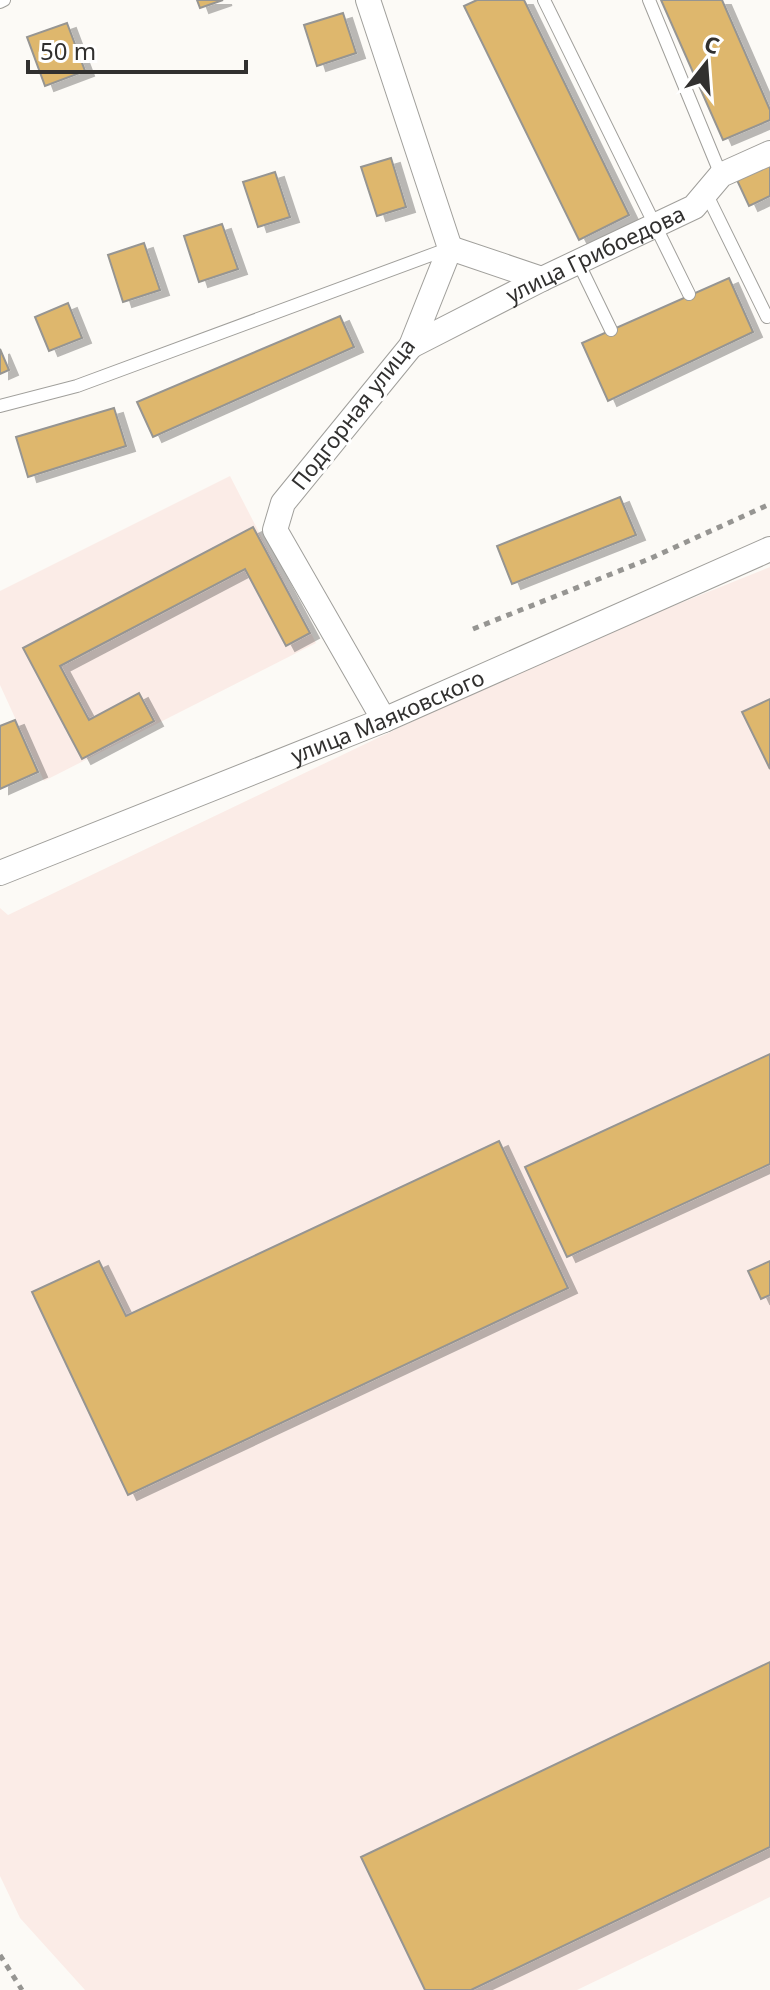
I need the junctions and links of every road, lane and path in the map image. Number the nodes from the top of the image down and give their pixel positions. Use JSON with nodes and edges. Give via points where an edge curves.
{"nodes":[{"id":1,"x":544,"y":0,"type":"edge"},
{"id":2,"x":649,"y":0,"type":"edge"},
{"id":3,"x":371,"y":1,"type":"edge"},
{"id":4,"x":770,"y":153,"type":"edge"},
{"id":5,"x":713,"y":184,"type":"junction"},
{"id":6,"x":654,"y":226,"type":"junction"},
{"id":7,"x":450,"y":248,"type":"junction"},
{"id":8,"x":578,"y":262,"type":"junction"},
{"id":9,"x":542,"y":279,"type":"junction"},
{"id":10,"x":689,"y":294,"type":"dead end"},
{"id":11,"x":767,"y":317,"type":"dead end"},
{"id":12,"x":611,"y":330,"type":"dead end"},
{"id":13,"x":411,"y":346,"type":"junction"},
{"id":14,"x":0,"y":406,"type":"edge"},
{"id":15,"x":770,"y":504,"type":"edge"},
{"id":16,"x":770,"y":549,"type":"edge"},
{"id":17,"x":473,"y":629,"type":"dead end"},
{"id":18,"x":384,"y":720,"type":"junction"},
{"id":19,"x":0,"y":873,"type":"edge"},
{"id":20,"x":0,"y":1955,"type":"edge"},
{"id":21,"x":22,"y":1990,"type":"edge"}],
"edges":[{"from":1,"to":6,"type":"lane"},
{"from":2,"to":5,"type":"lane"},
{"from":3,"to":7,"type":"street"},
{"from":4,"to":5,"type":"street","name":"улица Грибоедова"},
{"from":5,"to":6,"type":"street","name":"улица Грибоедова","via":[[694,207]]},
{"from":5,"to":11,"type":"lane"},
{"from":6,"to":8,"type":"street","name":"улица Грибоедова"},
{"from":6,"to":10,"type":"lane"},
{"from":7,"to":9,"type":"street"},
{"from":7,"to":13,"type":"street","name":"Подгорная улица"},
{"from":7,"to":14,"type":"lane","via":[[77,386]]},
{"from":8,"to":9,"type":"street","name":"улица Грибоедова"},
{"from":8,"to":12,"type":"lane"},
{"from":9,"to":13,"type":"street","name":"улица Грибоедова"},
{"from":13,"to":18,"type":"street","name":"Подгорная улица","via":[[283,503],[275,530]]},
{"from":15,"to":17,"type":"path"},
{"from":16,"to":18,"type":"street","name":"улица Маяковского"},
{"from":18,"to":19,"type":"street","name":"улица Маяковского"},
{"from":20,"to":21,"type":"path"}]}
